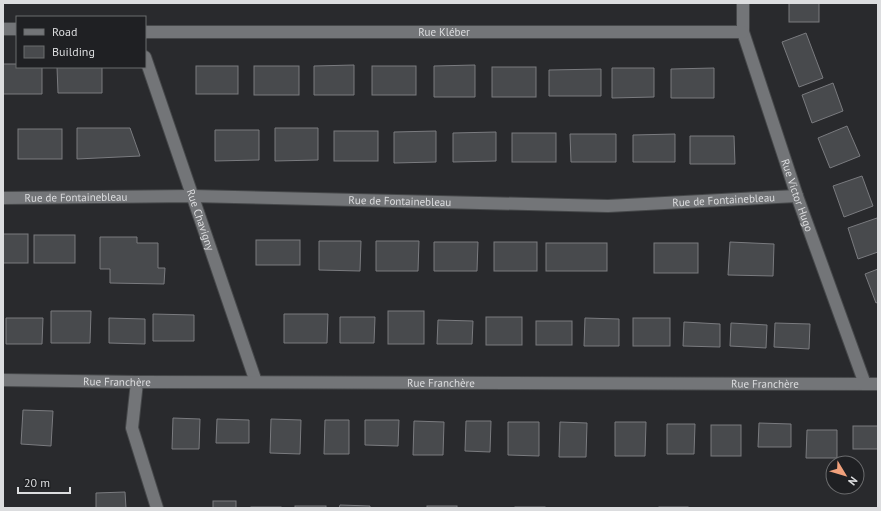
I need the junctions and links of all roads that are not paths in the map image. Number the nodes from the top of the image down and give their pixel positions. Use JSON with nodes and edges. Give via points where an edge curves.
{"nodes":[{"id":1,"x":743,"y":3,"type":"edge"},
{"id":2,"x":3,"y":29,"type":"edge"},
{"id":3,"x":16,"y":29,"type":"edge"},
{"id":4,"x":146,"y":32,"type":"edge"},
{"id":5,"x":743,"y":32,"type":"junction"},
{"id":6,"x":146,"y":61,"type":"edge"},
{"id":7,"x":192,"y":196,"type":"junction"},
{"id":8,"x":797,"y":196,"type":"junction"},
{"id":9,"x":3,"y":198,"type":"edge"},
{"id":10,"x":3,"y":380,"type":"edge"},
{"id":11,"x":136,"y":382,"type":"junction"},
{"id":12,"x":256,"y":382,"type":"junction"},
{"id":13,"x":865,"y":384,"type":"junction"},
{"id":14,"x":878,"y":384,"type":"edge"},
{"id":15,"x":158,"y":508,"type":"edge"}],
"edges":[{"from":1,"to":5,"type":"street","name":"Rue Victor Hugo"},
{"from":2,"to":3,"type":"street"},
{"from":4,"to":5,"type":"street","name":"Rue Kléber"},
{"from":5,"to":8,"type":"street","name":"Rue Victor Hugo"},
{"from":6,"to":7,"type":"street","name":"Rue Chavigny"},
{"from":7,"to":8,"type":"street","name":"Rue de Fontainebleau","via":[[608,206]]},
{"from":7,"to":9,"type":"street","name":"Rue de Fontainebleau"},
{"from":7,"to":12,"type":"street","name":"Rue Chavigny"},
{"from":8,"to":13,"type":"street","name":"Rue Victor Hugo"},
{"from":10,"to":11,"type":"street","name":"Rue Franchère"},
{"from":11,"to":12,"type":"street","name":"Rue Franchère"},
{"from":11,"to":15,"type":"street","via":[[132,428]]},
{"from":12,"to":13,"type":"street","name":"Rue Franchère"},
{"from":13,"to":14,"type":"street","name":"Rue Franchère"}]}
